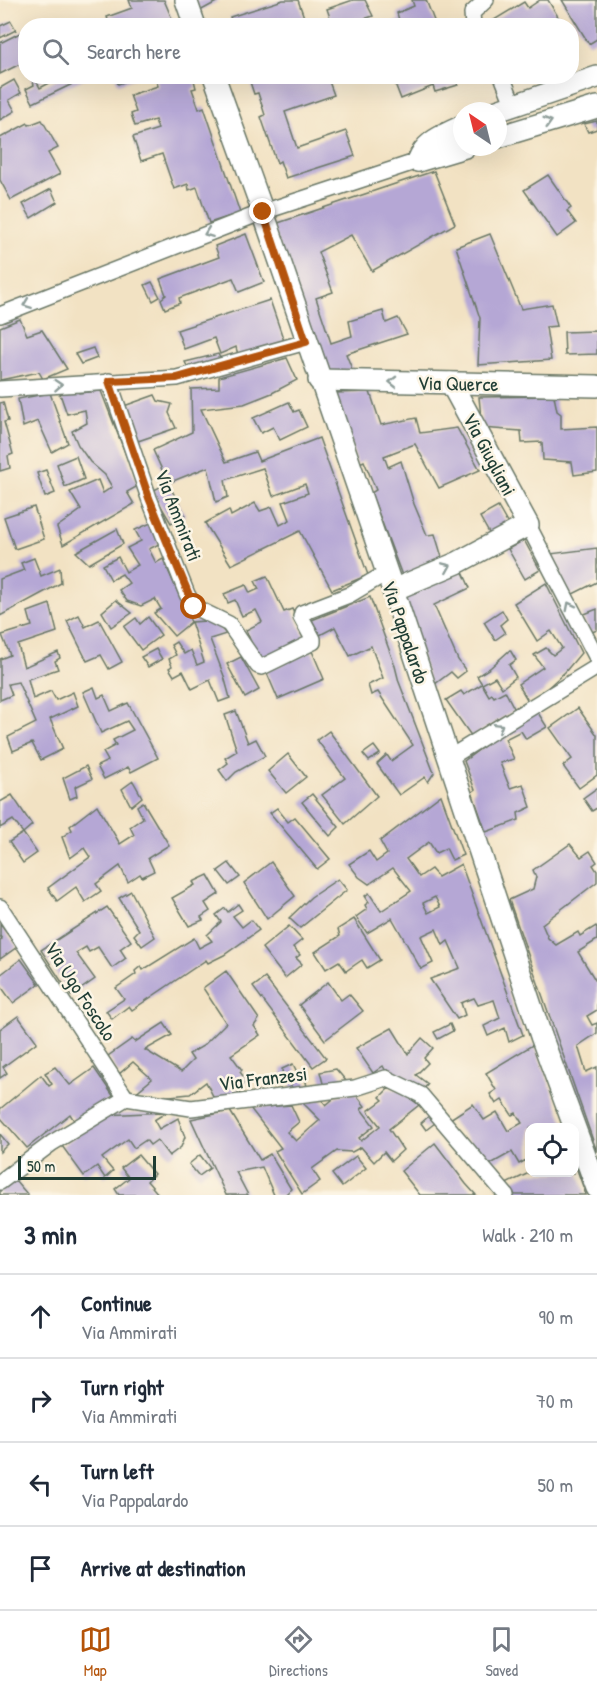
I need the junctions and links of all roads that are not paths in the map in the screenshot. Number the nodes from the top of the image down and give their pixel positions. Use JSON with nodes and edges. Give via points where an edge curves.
{"nodes":[{"id":1,"x":186,"y":0,"type":"edge"},
{"id":2,"x":486,"y":0,"type":"edge"},
{"id":3,"x":192,"y":18,"type":"edge"},
{"id":4,"x":472,"y":18,"type":"edge"},
{"id":5,"x":597,"y":77,"type":"edge"},
{"id":6,"x":579,"y":83,"type":"edge"},
{"id":7,"x":217,"y":84,"type":"edge"},
{"id":8,"x":503,"y":84,"type":"edge"},
{"id":9,"x":576,"y":84,"type":"edge"},
{"id":10,"x":504,"y":102,"type":"edge"},
{"id":11,"x":507,"y":107,"type":"edge"},
{"id":12,"x":597,"y":107,"type":"edge"},
{"id":13,"x":453,"y":131,"type":"edge"},
{"id":14,"x":507,"y":134,"type":"edge"},
{"id":15,"x":453,"y":151,"type":"edge"},
{"id":16,"x":418,"y":161,"type":"junction"},
{"id":17,"x":263,"y":212,"type":"junction"},
{"id":18,"x":0,"y":315,"type":"edge"},
{"id":19,"x":306,"y":342,"type":"junction"},
{"id":20,"x":319,"y":380,"type":"junction"},
{"id":21,"x":109,"y":381,"type":"junction"},
{"id":22,"x":451,"y":383,"type":"junction"},
{"id":23,"x":597,"y":386,"type":"edge"},
{"id":24,"x":0,"y":389,"type":"edge"},
{"id":25,"x":528,"y":525,"type":"junction"},
{"id":26,"x":390,"y":583,"type":"junction"},
{"id":27,"x":597,"y":658,"type":"edge"},
{"id":28,"x":597,"y":667,"type":"edge"},
{"id":29,"x":449,"y":758,"type":"junction"},
{"id":30,"x":0,"y":907,"type":"edge"},
{"id":31,"x":126,"y":1098,"type":"junction"},
{"id":32,"x":0,"y":1182,"type":"edge"},
{"id":33,"x":597,"y":1188,"type":"edge"},
{"id":34,"x":506,"y":1195,"type":"edge"}],
"edges":[{"from":1,"to":3,"type":"main road"},
{"from":2,"to":4,"type":"street","via":[[472,13]]},
{"from":5,"to":6,"type":"main road"},
{"from":7,"to":17,"type":"main road","name":"Via Pappalardo"},
{"from":8,"to":10,"type":"street"},
{"from":9,"to":11,"type":"main road"},
{"from":14,"to":12,"type":"main road","one_way":true},
{"from":13,"to":16,"type":"main road","via":[[422,149]]},
{"from":15,"to":16,"type":"main road"},
{"from":16,"to":17,"type":"street"},
{"from":17,"to":18,"type":"street","one_way":true},
{"from":17,"to":19,"type":"main road","name":"Via Pappalardo"},
{"from":19,"to":20,"type":"main road","name":"Via Pappalardo"},
{"from":19,"to":21,"type":"street","via":[[177,378]]},
{"from":22,"to":20,"type":"main road","name":"Via Querce","one_way":true},
{"from":20,"to":26,"type":"main road","name":"Via Pappalardo"},
{"from":24,"to":21,"type":"street","one_way":true},
{"from":21,"to":26,"type":"street","name":"Via Ammirati","via":[[149,498],[194,607],[229,624],[258,666],[313,642],[302,613]]},
{"from":22,"to":23,"type":"main road","name":"Via Querce"},
{"from":22,"to":25,"type":"main road","name":"Via Giugliani"},
{"from":26,"to":25,"type":"main road","one_way":true,"via":[[457,563]]},
{"from":27,"to":25,"type":"street","name":"Via Giugliani","one_way":true},
{"from":26,"to":29,"type":"main road","name":"Via Pappalardo"},
{"from":29,"to":28,"type":"street","one_way":true},
{"from":29,"to":33,"type":"main road","name":"Via Pappalardo"},
{"from":30,"to":31,"type":"street","name":"Via Ugo Foscolo"},
{"from":31,"to":32,"type":"street","via":[[52,1143]]},
{"from":31,"to":34,"type":"street","name":"Via Franzesi","via":[[191,1108],[355,1088],[386,1078],[421,1095]]}]}
